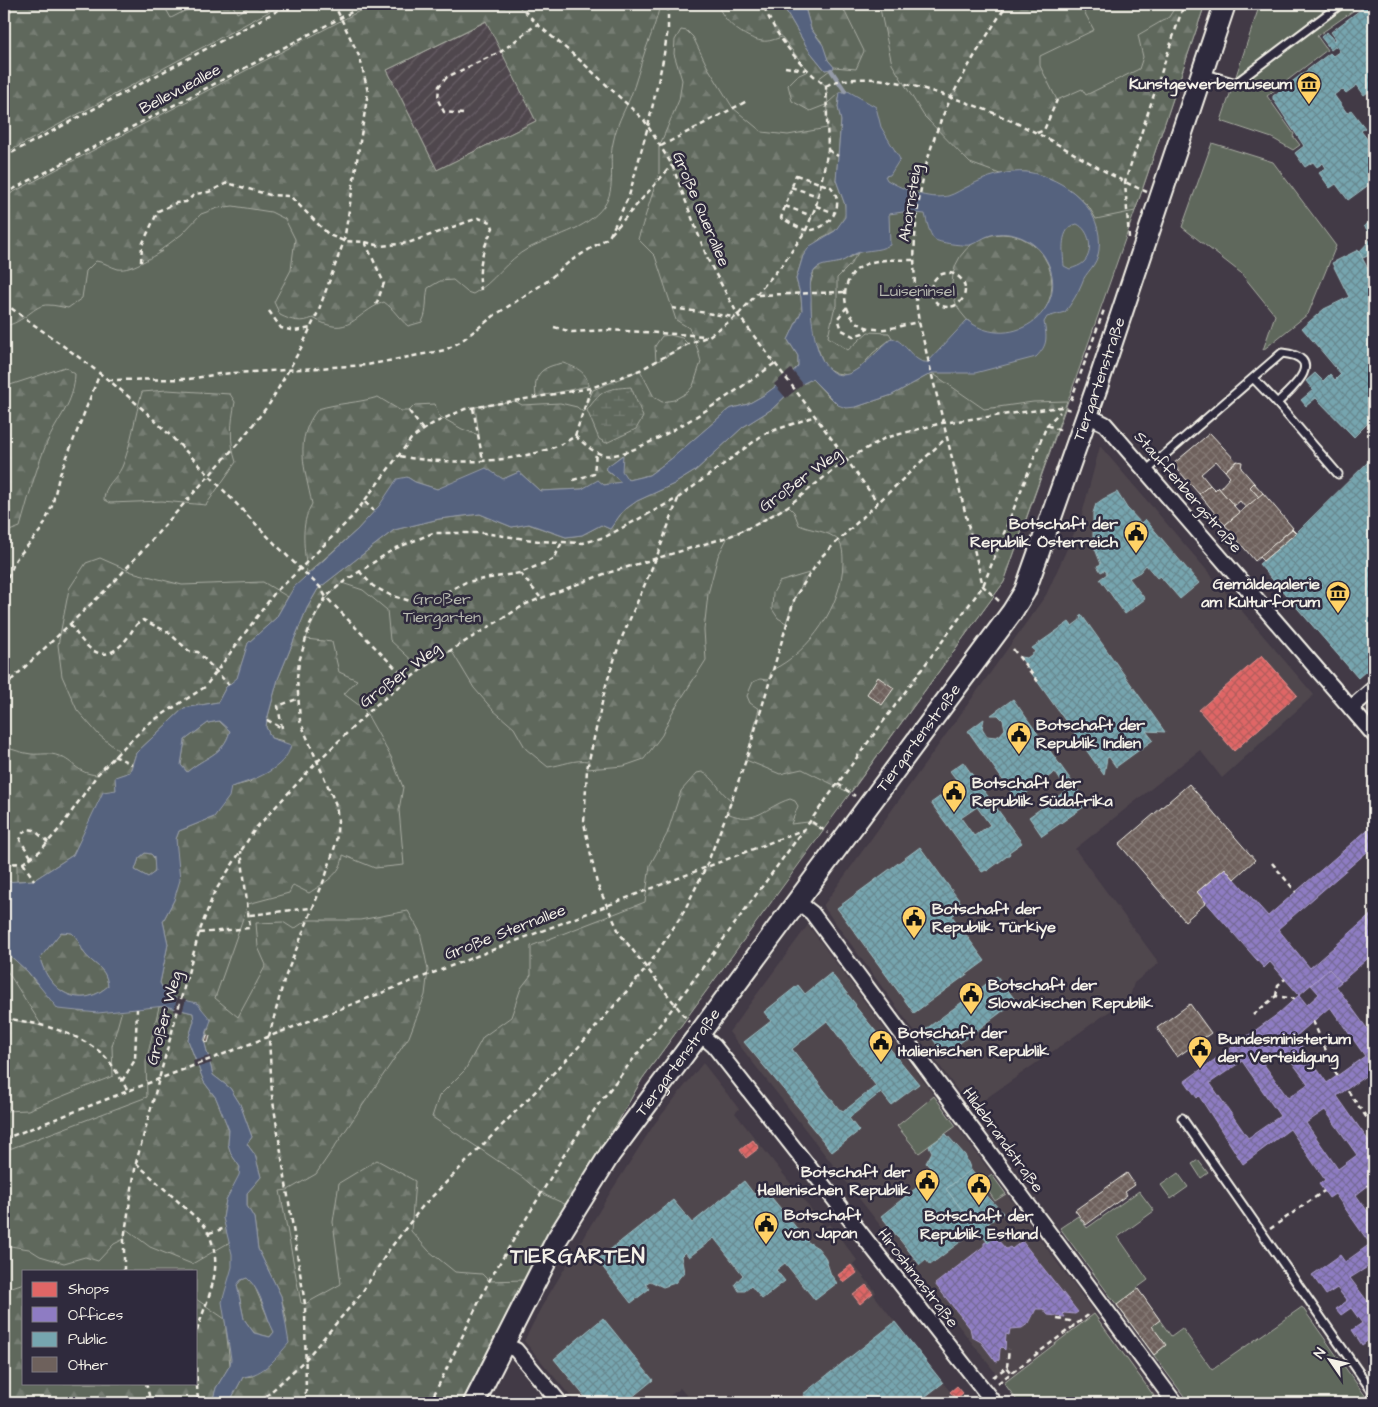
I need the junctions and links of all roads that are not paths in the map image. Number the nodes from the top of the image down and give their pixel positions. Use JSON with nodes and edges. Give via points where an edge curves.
{"nodes":[{"id":1,"x":1225,"y":4,"type":"edge"},
{"id":2,"x":1341,"y":4,"type":"edge"},
{"id":3,"x":1202,"y":73,"type":"junction"},
{"id":4,"x":1254,"y":379,"type":"junction"},
{"id":5,"x":1277,"y":403,"type":"junction"},
{"id":6,"x":1081,"y":413,"type":"junction"},
{"id":7,"x":1146,"y":471,"type":"junction"},
{"id":8,"x":1338,"y":474,"type":"dead end"},
{"id":9,"x":1374,"y":688,"type":"edge"},
{"id":10,"x":1351,"y":708,"type":"junction"},
{"id":11,"x":1371,"y":725,"type":"edge"},
{"id":12,"x":798,"y":902,"type":"junction"},
{"id":13,"x":697,"y":1031,"type":"junction"},
{"id":14,"x":1182,"y":1118,"type":"dead end"},
{"id":15,"x":503,"y":1344,"type":"junction"},
{"id":16,"x":1372,"y":1391,"type":"dead end"},
{"id":17,"x":474,"y":1403,"type":"edge"},
{"id":18,"x":560,"y":1403,"type":"edge"},
{"id":19,"x":994,"y":1403,"type":"edge"},
{"id":20,"x":1175,"y":1403,"type":"edge"}],
"edges":[{"from":1,"to":3,"type":"main road","name":"Tiergartenstraße"},
{"from":2,"to":3,"type":"lane","via":[[1236,83]]},
{"from":3,"to":6,"type":"main road","name":"Tiergartenstraße"},
{"from":4,"to":5,"type":"lane"},
{"from":4,"to":5,"type":"lane","via":[[1282,353],[1292,354],[1304,364],[1302,380]]},
{"from":4,"to":7,"type":"lane"},
{"from":5,"to":8,"type":"lane"},
{"from":6,"to":7,"type":"street","name":"Stauffenbergstraße","via":[[1105,424]]},
{"from":6,"to":12,"type":"main road","name":"Tiergartenstraße","via":[[1025,591]]},
{"from":7,"to":10,"type":"street","name":"Stauffenbergstraße"},
{"from":9,"to":10,"type":"street"},
{"from":10,"to":11,"type":"street","name":"Stauffenbergstraße"},
{"from":12,"to":13,"type":"main road","name":"Tiergartenstraße"},
{"from":12,"to":20,"type":"street","name":"Hildebrandstraße","via":[[812,913]]},
{"from":13,"to":15,"type":"main road","name":"Tiergartenstraße","via":[[591,1183],[558,1238]]},
{"from":13,"to":19,"type":"street","name":"Hiroshimastraße","via":[[714,1046]]},
{"from":14,"to":16,"type":"lane"},
{"from":15,"to":17,"type":"main road","name":"Tiergartenstraße"},
{"from":15,"to":18,"type":"street","via":[[516,1350]]}]}
